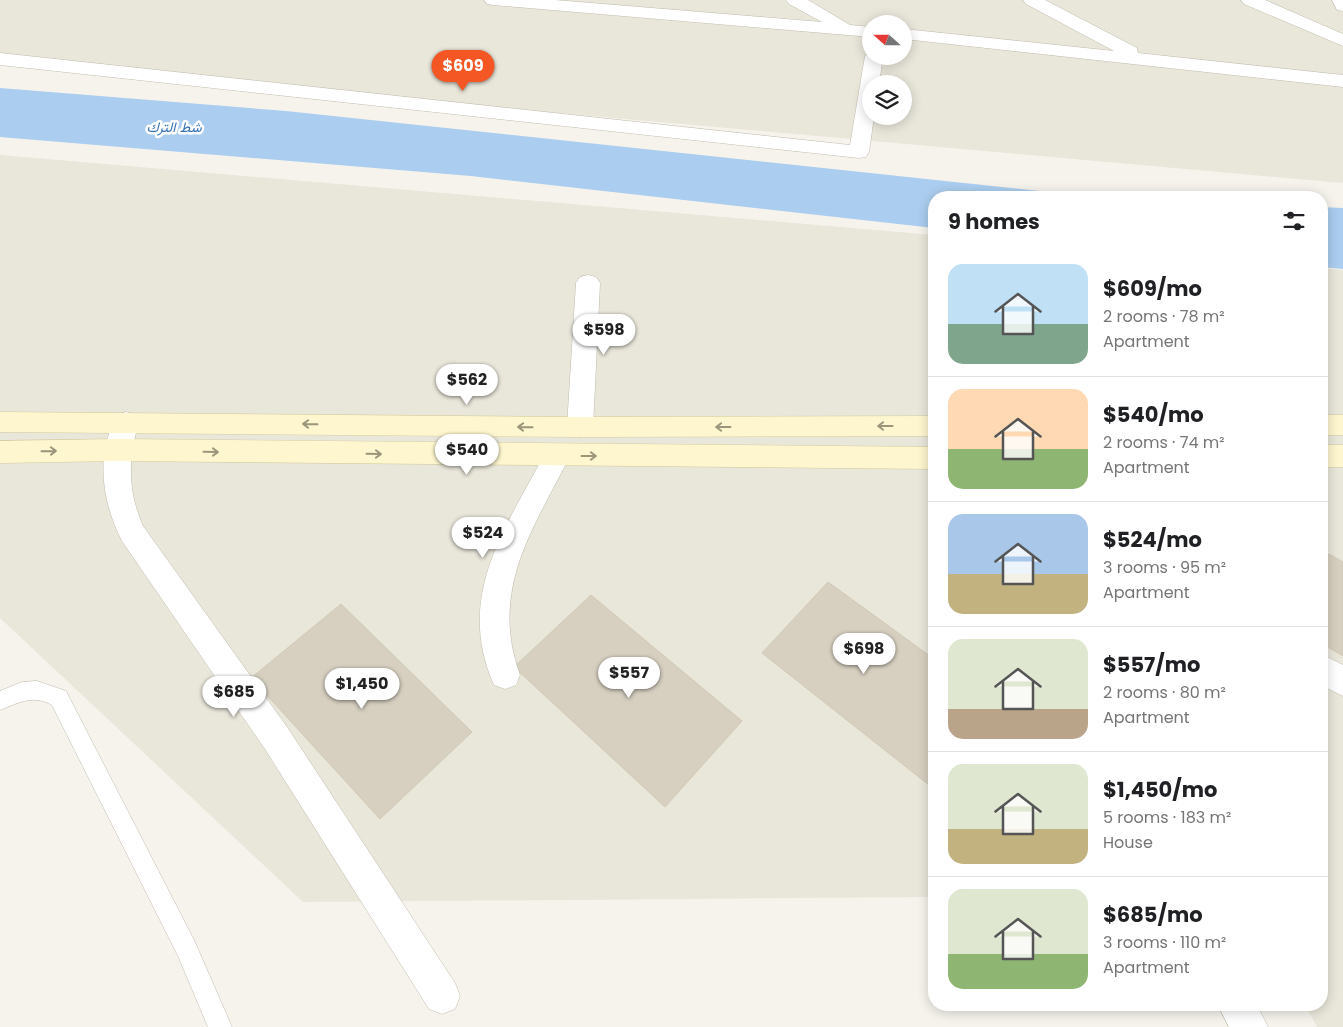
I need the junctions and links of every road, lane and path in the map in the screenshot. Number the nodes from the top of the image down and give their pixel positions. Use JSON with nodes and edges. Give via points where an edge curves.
{"nodes":[{"id":1,"x":493,"y":0,"type":"edge"},
{"id":2,"x":795,"y":0,"type":"edge"},
{"id":3,"x":1032,"y":0,"type":"edge"},
{"id":4,"x":1250,"y":0,"type":"edge"},
{"id":5,"x":1341,"y":0,"type":"edge"},
{"id":6,"x":1343,"y":6,"type":"edge"},
{"id":7,"x":849,"y":30,"type":"junction"},
{"id":8,"x":862,"y":31,"type":"edge"},
{"id":9,"x":912,"y":35,"type":"edge"},
{"id":10,"x":1343,"y":41,"type":"edge"},
{"id":11,"x":0,"y":59,"type":"edge"},
{"id":12,"x":1143,"y":59,"type":"junction"},
{"id":13,"x":873,"y":65,"type":"edge"},
{"id":14,"x":1343,"y":81,"type":"edge"},
{"id":15,"x":588,"y":283,"type":"dead end"},
{"id":16,"x":0,"y":422,"type":"edge"},
{"id":17,"x":1328,"y":425,"type":"edge"},
{"id":18,"x":1343,"y":425,"type":"edge"},
{"id":19,"x":928,"y":426,"type":"edge"},
{"id":20,"x":580,"y":427,"type":"junction"},
{"id":21,"x":121,"y":436,"type":"junction"},
{"id":22,"x":0,"y":452,"type":"edge"},
{"id":23,"x":557,"y":456,"type":"junction"},
{"id":24,"x":1328,"y":456,"type":"edge"},
{"id":25,"x":1343,"y":456,"type":"edge"},
{"id":26,"x":928,"y":458,"type":"edge"},
{"id":27,"x":1328,"y":672,"type":"edge"},
{"id":28,"x":505,"y":675,"type":"dead end"},
{"id":29,"x":1343,"y":682,"type":"edge"},
{"id":30,"x":0,"y":701,"type":"edge"},
{"id":31,"x":442,"y":996,"type":"dead end"},
{"id":32,"x":1240,"y":1011,"type":"edge"},
{"id":33,"x":220,"y":1027,"type":"edge"},
{"id":34,"x":1249,"y":1027,"type":"edge"}],
"edges":[{"from":1,"to":7,"type":"street"},
{"from":2,"to":7,"type":"street"},
{"from":3,"to":12,"type":"street"},
{"from":4,"to":10,"type":"street"},
{"from":5,"to":6,"type":"street"},
{"from":7,"to":8,"type":"street"},
{"from":9,"to":12,"type":"street"},
{"from":11,"to":13,"type":"street","via":[[859,152]]},
{"from":12,"to":14,"type":"street"},
{"from":15,"to":20,"type":"street"},
{"from":16,"to":21,"type":"street"},
{"from":17,"to":18,"type":"street"},
{"from":19,"to":20,"type":"street","one_way":true},
{"from":20,"to":21,"type":"street","one_way":true},
{"from":22,"to":21,"type":"street","one_way":true},
{"from":21,"to":23,"type":"street","one_way":true},
{"from":21,"to":31,"type":"street","via":[[115,481],[122,511],[132,533],[276,738]]},
{"from":23,"to":26,"type":"street","one_way":true},
{"from":23,"to":28,"type":"street","via":[[499,579],[493,620],[495,642]]},
{"from":24,"to":25,"type":"street"},
{"from":27,"to":29,"type":"street"},
{"from":30,"to":33,"type":"lane","via":[[24,691],[38,690],[59,698],[186,948]]},
{"from":32,"to":34,"type":"street"}]}
